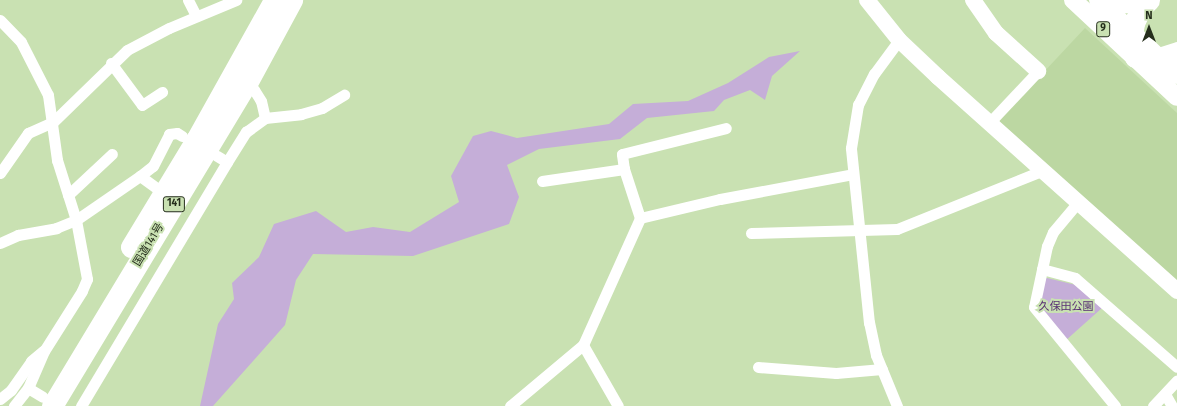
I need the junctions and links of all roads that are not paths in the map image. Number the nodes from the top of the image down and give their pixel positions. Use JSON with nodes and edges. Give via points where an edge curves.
{"nodes":[{"id":1,"x":188,"y":0,"type":"edge"},
{"id":2,"x":236,"y":0,"type":"edge"},
{"id":3,"x":274,"y":0,"type":"edge"},
{"id":4,"x":292,"y":0,"type":"edge"},
{"id":5,"x":867,"y":0,"type":"edge"},
{"id":6,"x":972,"y":0,"type":"edge"},
{"id":7,"x":1073,"y":0,"type":"edge"},
{"id":8,"x":1098,"y":0,"type":"edge"},
{"id":9,"x":1112,"y":0,"type":"edge"},
{"id":10,"x":1139,"y":0,"type":"edge"},
{"id":11,"x":1149,"y":0,"type":"edge"},
{"id":12,"x":196,"y":16,"type":"junction"},
{"id":13,"x":0,"y":20,"type":"edge"},
{"id":14,"x":1132,"y":35,"type":"junction"},
{"id":15,"x":899,"y":40,"type":"junction"},
{"id":16,"x":1168,"y":55,"type":"edge"},
{"id":17,"x":1135,"y":57,"type":"junction"},
{"id":18,"x":111,"y":63,"type":"junction"},
{"id":19,"x":1038,"y":71,"type":"joint"},
{"id":20,"x":1177,"y":75,"type":"edge"},
{"id":21,"x":246,"y":85,"type":"junction"},
{"id":22,"x":162,"y":92,"type":"dead end"},
{"id":23,"x":344,"y":95,"type":"dead end"},
{"id":24,"x":1177,"y":97,"type":"edge"},
{"id":25,"x":265,"y":118,"type":"junction"},
{"id":26,"x":52,"y":122,"type":"junction"},
{"id":27,"x":990,"y":122,"type":"junction"},
{"id":28,"x":726,"y":128,"type":"dead end"},
{"id":29,"x":182,"y":136,"type":"dead end"},
{"id":30,"x":112,"y":154,"type":"dead end"},
{"id":31,"x":624,"y":169,"type":"junction"},
{"id":32,"x":1044,"y":170,"type":"junction"},
{"id":33,"x":0,"y":173,"type":"edge"},
{"id":34,"x":854,"y":174,"type":"junction"},
{"id":35,"x":140,"y":176,"type":"junction"},
{"id":36,"x":542,"y":180,"type":"dead end"},
{"id":37,"x":163,"y":193,"type":"junction"},
{"id":38,"x":68,"y":195,"type":"junction"},
{"id":39,"x":1079,"y":201,"type":"junction"},
{"id":40,"x":640,"y":218,"type":"junction"},
{"id":41,"x":76,"y":220,"type":"junction"},
{"id":42,"x":859,"y":230,"type":"junction"},
{"id":43,"x":751,"y":233,"type":"dead end"},
{"id":44,"x":0,"y":243,"type":"edge"},
{"id":45,"x":1042,"y":269,"type":"junction"},
{"id":46,"x":1177,"y":292,"type":"edge"},
{"id":47,"x":583,"y":345,"type":"junction"},
{"id":48,"x":44,"y":351,"type":"junction"},
{"id":49,"x":758,"y":367,"type":"dead end"},
{"id":50,"x":1177,"y":367,"type":"edge"},
{"id":51,"x":882,"y":369,"type":"junction"},
{"id":52,"x":1177,"y":380,"type":"edge"},
{"id":53,"x":1165,"y":394,"type":"junction"},
{"id":54,"x":0,"y":399,"type":"edge"},
{"id":55,"x":40,"y":399,"type":"edge"},
{"id":56,"x":14,"y":406,"type":"edge"},
{"id":57,"x":81,"y":406,"type":"edge"},
{"id":58,"x":510,"y":406,"type":"edge"},
{"id":59,"x":618,"y":406,"type":"edge"},
{"id":60,"x":897,"y":406,"type":"edge"},
{"id":61,"x":1115,"y":406,"type":"edge"},
{"id":62,"x":1153,"y":406,"type":"edge"},
{"id":63,"x":1172,"y":406,"type":"edge"}],
"edges":[{"from":1,"to":12,"type":"street"},
{"from":2,"to":12,"type":"street"},
{"from":3,"to":37,"type":"highway","name":"国道141号","number":"141"},
{"from":4,"to":21,"type":"highway","name":"国道141号","number":"141"},
{"from":5,"to":15,"type":"street"},
{"from":6,"to":19,"type":"street","via":[[996,33]]},
{"from":7,"to":17,"type":"main road","number":"9"},
{"from":8,"to":14,"type":"main road","number":"9"},
{"from":9,"to":10,"type":"highway","via":[[1121,3]]},
{"from":11,"to":14,"type":"highway","via":[[1137,15]]},
{"from":12,"to":18,"type":"street","via":[[149,37]]},
{"from":13,"to":26,"type":"street","via":[[22,42],[48,95]]},
{"from":14,"to":16,"type":"main road","number":"9"},
{"from":14,"to":17,"type":"highway"},
{"from":15,"to":27,"type":"street"},
{"from":15,"to":34,"type":"street","via":[[874,74],[858,105],[852,133]]},
{"from":16,"to":17,"type":"highway"},
{"from":16,"to":20,"type":"main road","number":"9"},
{"from":17,"to":24,"type":"main road","number":"9"},
{"from":18,"to":22,"type":"street","via":[[142,105]]},
{"from":18,"to":26,"type":"street"},
{"from":19,"to":27,"type":"street"},
{"from":21,"to":25,"type":"street","via":[[258,95]]},
{"from":21,"to":55,"type":"highway","name":"国道141号","number":"141"},
{"from":23,"to":25,"type":"street","via":[[308,112]]},
{"from":25,"to":57,"type":"street","via":[[246,132],[222,159]]},
{"from":26,"to":33,"type":"street","via":[[28,133]]},
{"from":26,"to":38,"type":"street","via":[[57,160]]},
{"from":27,"to":32,"type":"street"},
{"from":28,"to":31,"type":"street","via":[[622,154]]},
{"from":29,"to":35,"type":"street","via":[[177,133],[169,134],[153,166]]},
{"from":30,"to":38,"type":"street"},
{"from":31,"to":36,"type":"street"},
{"from":31,"to":40,"type":"street"},
{"from":32,"to":39,"type":"street"},
{"from":32,"to":42,"type":"street","via":[[897,229]]},
{"from":34,"to":40,"type":"street","via":[[720,199]]},
{"from":34,"to":42,"type":"street"},
{"from":35,"to":37,"type":"street"},
{"from":35,"to":41,"type":"street"},
{"from":37,"to":55,"type":"highway","name":"国道141号","number":"141"},
{"from":38,"to":41,"type":"street"},
{"from":39,"to":45,"type":"street","via":[[1053,232]]},
{"from":39,"to":46,"type":"street"},
{"from":40,"to":47,"type":"street"},
{"from":41,"to":44,"type":"street","via":[[56,228],[18,235]]},
{"from":41,"to":48,"type":"street","via":[[86,284]]},
{"from":42,"to":43,"type":"street"},
{"from":42,"to":51,"type":"street","via":[[868,323]]},
{"from":45,"to":50,"type":"street","via":[[1075,278]]},
{"from":45,"to":61,"type":"street","via":[[1034,299],[1036,313]]},
{"from":47,"to":58,"type":"street"},
{"from":47,"to":59,"type":"street"},
{"from":48,"to":54,"type":"street","via":[[31,360],[11,390]]},
{"from":48,"to":55,"type":"street"},
{"from":49,"to":51,"type":"street","via":[[836,373]]},
{"from":51,"to":60,"type":"street"},
{"from":52,"to":53,"type":"street"},
{"from":53,"to":62,"type":"street"},
{"from":53,"to":63,"type":"street"},
{"from":55,"to":56,"type":"street"}]}
